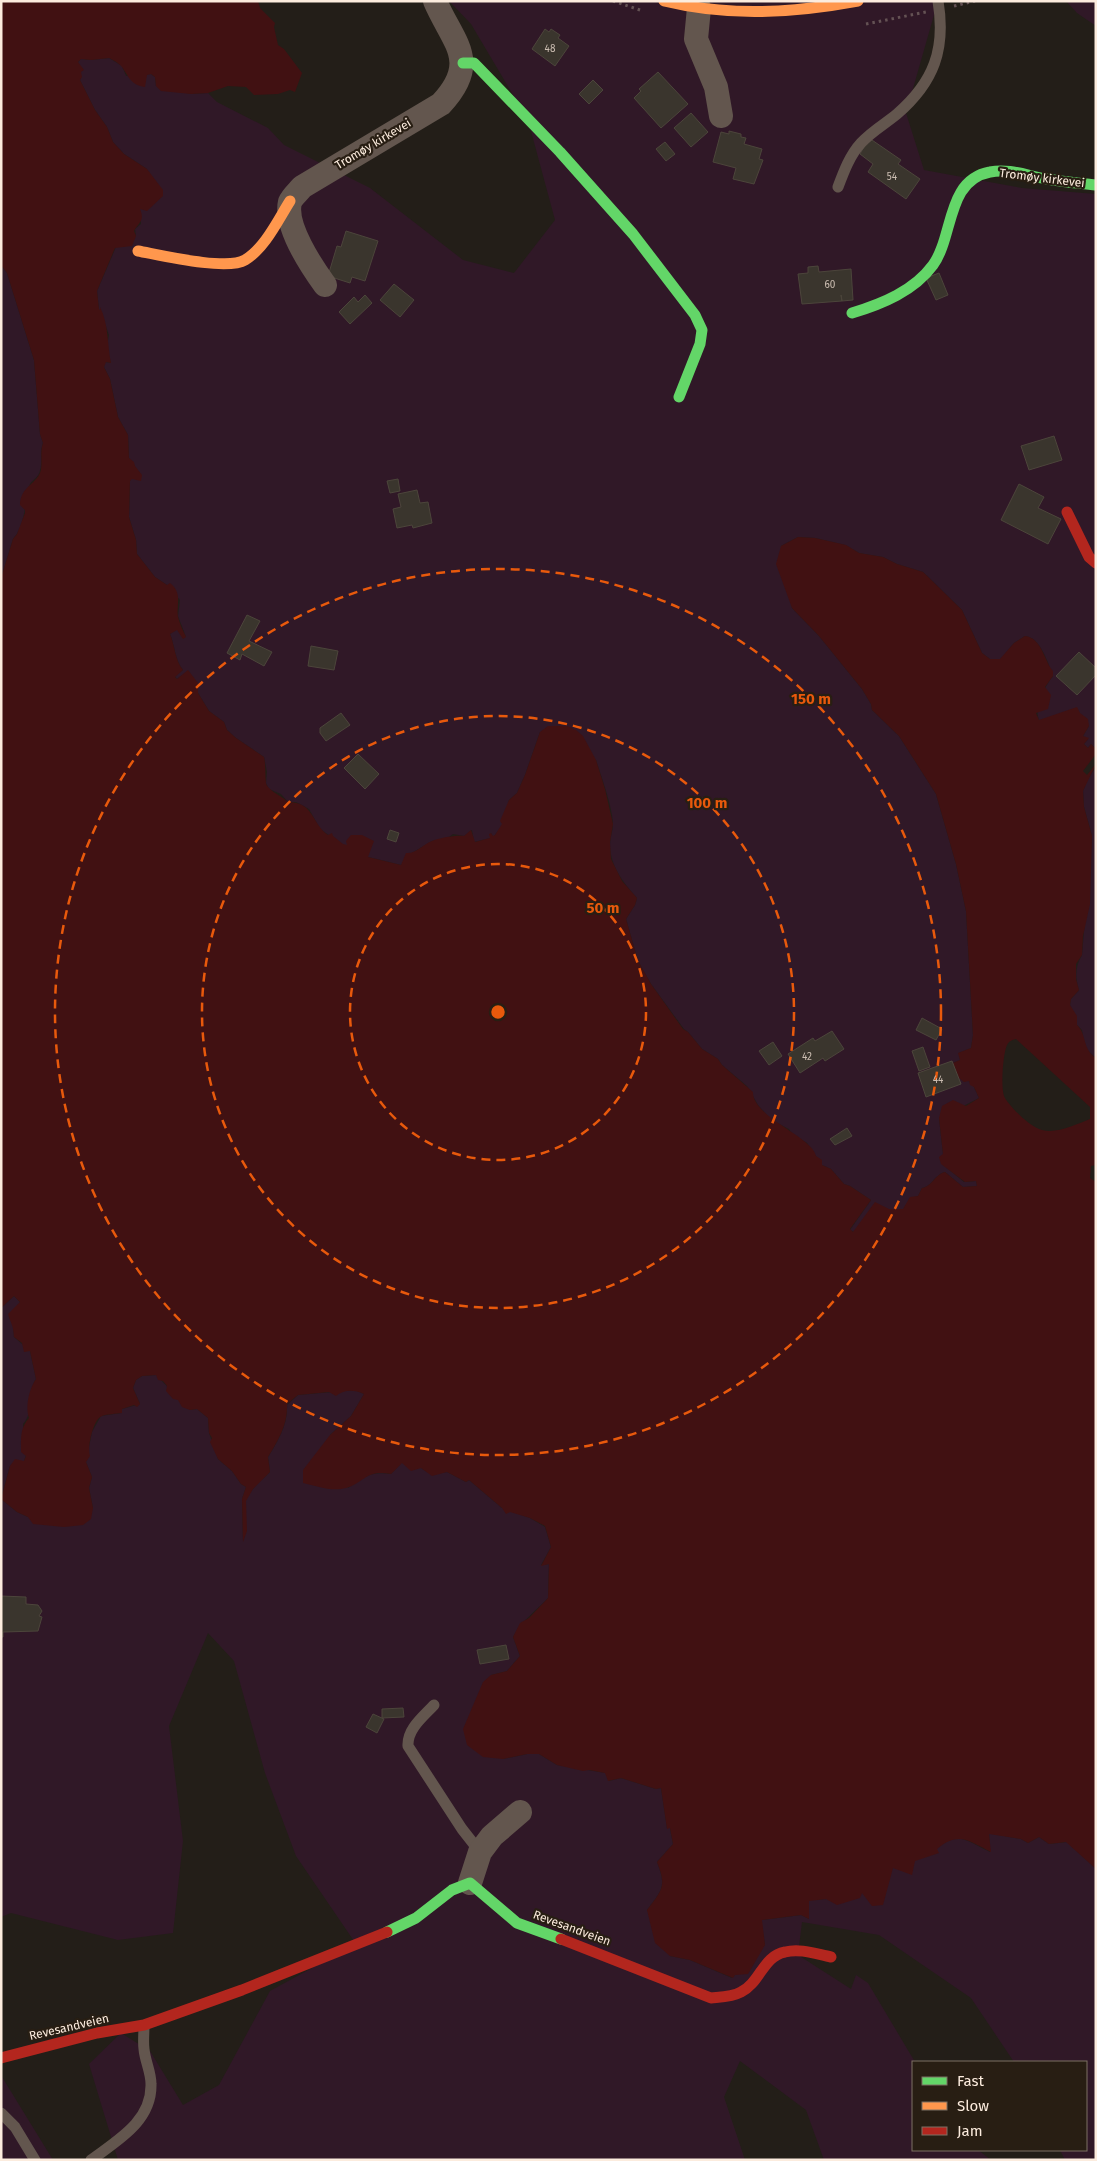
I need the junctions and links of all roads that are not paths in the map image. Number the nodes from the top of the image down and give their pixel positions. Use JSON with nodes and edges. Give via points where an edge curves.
{"nodes":[{"id":1,"x":435,"y":1,"type":"edge"},
{"id":2,"x":664,"y":1,"type":"edge"},
{"id":3,"x":858,"y":1,"type":"edge"},
{"id":4,"x":938,"y":1,"type":"edge"},
{"id":5,"x":699,"y":8,"type":"junction"},
{"id":6,"x":463,"y":63,"type":"junction"},
{"id":7,"x":720,"y":116,"type":"dead end"},
{"id":8,"x":1096,"y":185,"type":"edge"},
{"id":9,"x":838,"y":187,"type":"dead end"},
{"id":10,"x":290,"y":201,"type":"junction"},
{"id":11,"x":138,"y":251,"type":"dead end"},
{"id":12,"x":325,"y":285,"type":"dead end"},
{"id":13,"x":852,"y":313,"type":"dead end"},
{"id":14,"x":679,"y":397,"type":"dead end"},
{"id":15,"x":1067,"y":512,"type":"dead end"},
{"id":16,"x":1096,"y":563,"type":"edge"},
{"id":17,"x":434,"y":1705,"type":"dead end"},
{"id":18,"x":520,"y":1812,"type":"dead end"},
{"id":19,"x":480,"y":1852,"type":"junction"},
{"id":20,"x":470,"y":1883,"type":"junction"},
{"id":21,"x":831,"y":1957,"type":"dead end"},
{"id":22,"x":144,"y":2025,"type":"junction"},
{"id":23,"x":1,"y":2058,"type":"edge"},
{"id":24,"x":1,"y":2113,"type":"edge"},
{"id":25,"x":35,"y":2160,"type":"edge"},
{"id":26,"x":92,"y":2160,"type":"edge"}],
"edges":[{"from":1,"to":6,"type":"street","via":[[460,49]]},
{"from":2,"to":5,"type":"street"},
{"from":3,"to":5,"type":"street","via":[[799,10]]},
{"from":4,"to":9,"type":"lane","via":[[941,38],[933,72],[898,113],[860,144],[852,154]]},
{"from":5,"to":7,"type":"street","via":[[696,40],[716,87]]},
{"from":6,"to":10,"type":"street","name":"Tromøy kirkevei","via":[[453,91],[442,104],[302,187]]},
{"from":6,"to":14,"type":"street","via":[[474,63],[560,152],[633,234],[695,315],[702,330],[700,344]]},
{"from":8,"to":13,"type":"street","name":"Tromøy kirkevei","via":[[1002,170],[982,174],[970,181],[958,196],[942,250],[933,265],[907,289],[876,306]]},
{"from":10,"to":11,"type":"street","via":[[255,251],[243,261],[206,262]]},
{"from":10,"to":12,"type":"street","via":[[293,230]]},
{"from":15,"to":16,"type":"street","via":[[1089,557]]},
{"from":17,"to":19,"type":"lane","via":[[413,1728],[408,1746]]},
{"from":18,"to":19,"type":"street","via":[[492,1836]]},
{"from":19,"to":20,"type":"street"},
{"from":20,"to":21,"type":"street","name":"Revesandveien","via":[[517,1923],[711,1998],[732,1996],[746,1989],[768,1961],[780,1953],[798,1950]]},
{"from":20,"to":22,"type":"street","name":"Revesandveien","via":[[452,1890],[416,1918],[387,1932]]},
{"from":22,"to":23,"type":"street","name":"Revesandveien","via":[[97,2033]]},
{"from":22,"to":26,"type":"lane","via":[[144,2048],[152,2083],[150,2102],[143,2116],[125,2136]]},
{"from":24,"to":25,"type":"lane","via":[[15,2127]]}]}
